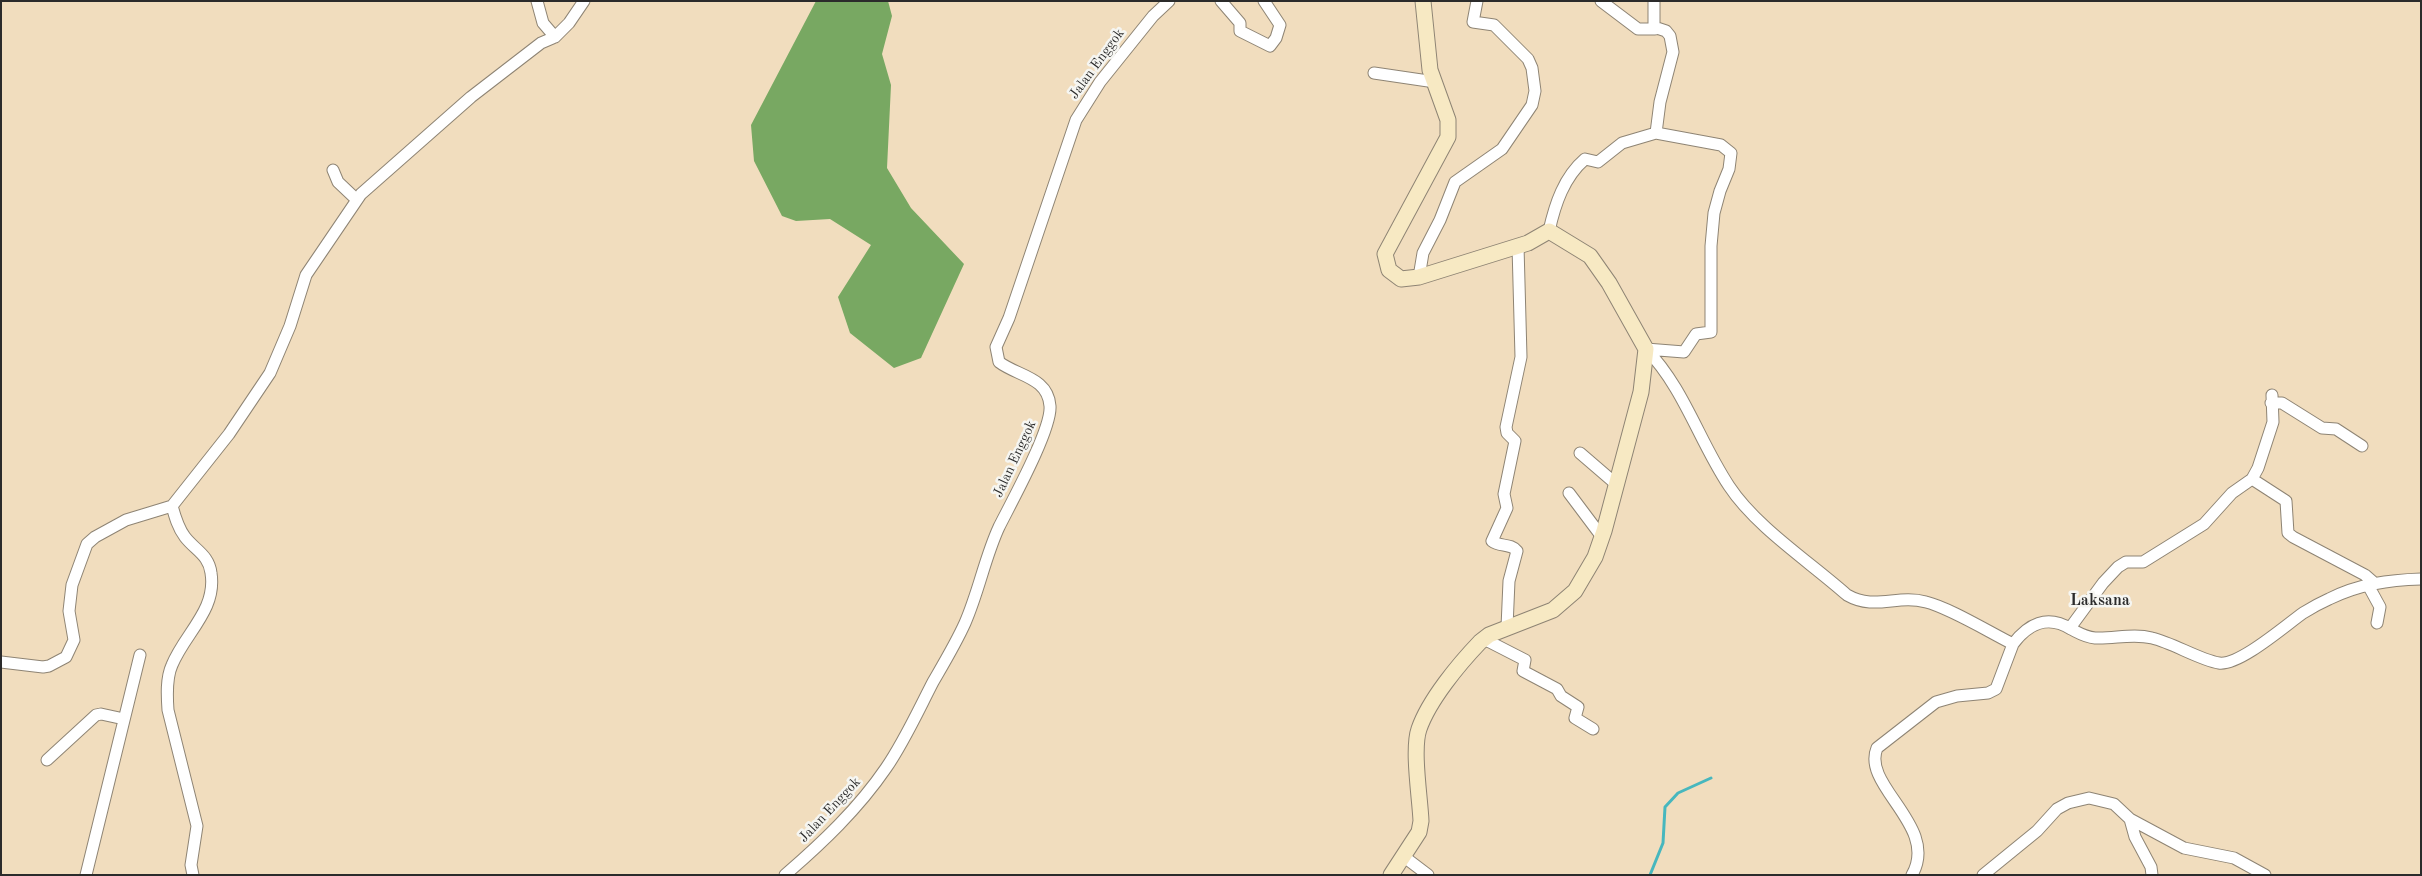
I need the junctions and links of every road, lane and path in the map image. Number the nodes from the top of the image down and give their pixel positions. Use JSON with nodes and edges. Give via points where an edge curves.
{"nodes":[{"id":1,"x":537,"y":1,"type":"edge"},
{"id":2,"x":584,"y":1,"type":"edge"},
{"id":3,"x":1169,"y":1,"type":"edge"},
{"id":4,"x":1221,"y":1,"type":"edge"},
{"id":5,"x":1264,"y":1,"type":"edge"},
{"id":6,"x":1423,"y":1,"type":"edge"},
{"id":7,"x":1477,"y":1,"type":"edge"},
{"id":8,"x":1601,"y":1,"type":"edge"},
{"id":9,"x":1654,"y":1,"type":"edge"},
{"id":10,"x":1655,"y":29,"type":"junction"},
{"id":11,"x":554,"y":38,"type":"junction"},
{"id":12,"x":1374,"y":73,"type":"dead end"},
{"id":13,"x":1435,"y":82,"type":"junction"},
{"id":14,"x":1656,"y":133,"type":"junction"},
{"id":15,"x":333,"y":170,"type":"dead end"},
{"id":16,"x":357,"y":200,"type":"junction"},
{"id":17,"x":1549,"y":230,"type":"junction"},
{"id":18,"x":1518,"y":246,"type":"junction"},
{"id":19,"x":1419,"y":277,"type":"junction"},
{"id":20,"x":1646,"y":349,"type":"junction"},
{"id":21,"x":2362,"y":446,"type":"dead end"},
{"id":22,"x":1580,"y":453,"type":"dead end"},
{"id":23,"x":2252,"y":479,"type":"junction"},
{"id":24,"x":1616,"y":484,"type":"junction"},
{"id":25,"x":1569,"y":493,"type":"dead end"},
{"id":26,"x":172,"y":506,"type":"junction"},
{"id":27,"x":1602,"y":537,"type":"junction"},
{"id":28,"x":2421,"y":578,"type":"edge"},
{"id":29,"x":2371,"y":584,"type":"junction"},
{"id":30,"x":2377,"y":623,"type":"dead end"},
{"id":31,"x":1508,"y":627,"type":"junction"},
{"id":32,"x":2070,"y":628,"type":"junction"},
{"id":33,"x":1484,"y":639,"type":"junction"},
{"id":34,"x":2012,"y":644,"type":"junction"},
{"id":35,"x":140,"y":655,"type":"dead end"},
{"id":36,"x":1,"y":662,"type":"edge"},
{"id":37,"x":124,"y":719,"type":"junction"},
{"id":38,"x":1593,"y":729,"type":"dead end"},
{"id":39,"x":47,"y":760,"type":"dead end"},
{"id":40,"x":2130,"y":820,"type":"junction"},
{"id":41,"x":1403,"y":856,"type":"junction"},
{"id":42,"x":86,"y":875,"type":"edge"},
{"id":43,"x":194,"y":875,"type":"edge"},
{"id":44,"x":785,"y":875,"type":"edge"},
{"id":45,"x":1391,"y":875,"type":"edge"},
{"id":46,"x":1428,"y":875,"type":"edge"},
{"id":47,"x":1912,"y":875,"type":"edge"},
{"id":48,"x":1983,"y":875,"type":"edge"},
{"id":49,"x":2152,"y":875,"type":"edge"},
{"id":50,"x":2265,"y":875,"type":"edge"}],
"edges":[{"from":1,"to":11,"type":"street","via":[[543,23]]},
{"from":2,"to":11,"type":"street"},
{"from":3,"to":44,"type":"street","name":"Jalan Enggok","via":[[1100,82],[1076,120],[1009,318],[996,347],[999,362],[1042,386],[1049,399],[1050,417],[992,544],[964,624],[887,767],[866,796],[821,844]]},
{"from":4,"to":5,"type":"street","via":[[1240,23],[1240,31],[1270,46],[1280,25]]},
{"from":6,"to":13,"type":"main road","via":[[1428,54]]},
{"from":7,"to":19,"type":"street","via":[[1472,22],[1494,25],[1528,58],[1535,91],[1532,105],[1503,147],[1455,182],[1423,253]]},
{"from":8,"to":10,"type":"street","via":[[1638,29]]},
{"from":9,"to":10,"type":"street"},
{"from":10,"to":14,"type":"street","via":[[1670,36],[1673,52]]},
{"from":11,"to":16,"type":"street","via":[[541,43],[471,97]]},
{"from":12,"to":13,"type":"street"},
{"from":13,"to":19,"type":"main road","via":[[1448,120],[1448,137],[1385,254],[1386,263],[1394,275],[1407,280]]},
{"from":14,"to":17,"type":"street","via":[[1622,143],[1598,162],[1585,159],[1578,165],[1562,188]]},
{"from":14,"to":20,"type":"street","via":[[1721,145],[1731,153],[1714,213],[1711,332],[1695,335],[1684,352]]},
{"from":15,"to":16,"type":"street","via":[[338,182]]},
{"from":16,"to":26,"type":"street","via":[[306,275],[290,326],[270,373],[229,434]]},
{"from":17,"to":18,"type":"main road"},
{"from":17,"to":20,"type":"main road","via":[[1590,256]]},
{"from":18,"to":19,"type":"main road"},
{"from":18,"to":31,"type":"street","via":[[1521,357],[1506,427],[1514,441],[1504,494],[1507,508],[1492,541],[1517,551],[1509,580]]},
{"from":20,"to":24,"type":"main road","via":[[1641,392]]},
{"from":20,"to":34,"type":"street","via":[[1670,376],[1729,486],[1768,528],[1847,595],[1864,603],[1925,601]]},
{"from":21,"to":23,"type":"street","via":[[2336,429],[2322,428],[2271,398],[2273,422]]},
{"from":22,"to":24,"type":"street"},
{"from":23,"to":29,"type":"street","via":[[2286,501],[2288,532],[2293,537],[2365,575]]},
{"from":23,"to":32,"type":"street","via":[[2232,493],[2204,524],[2143,562],[2126,562],[2118,567]]},
{"from":24,"to":27,"type":"main road"},
{"from":25,"to":27,"type":"street"},
{"from":26,"to":36,"type":"street","via":[[126,520],[87,544],[72,585],[69,611],[74,640],[66,657],[43,667]]},
{"from":26,"to":43,"type":"street","via":[[182,533],[207,559],[213,582],[212,597],[200,622],[185,638],[170,667],[166,694],[198,826],[191,865]]},
{"from":27,"to":31,"type":"main road","via":[[1586,573],[1562,604]]},
{"from":28,"to":29,"type":"street"},
{"from":29,"to":30,"type":"street","via":[[2380,608]]},
{"from":29,"to":32,"type":"street","via":[[2344,592],[2305,612],[2264,642],[2226,662],[2219,663],[2151,638],[2136,635],[2094,638],[2079,635]]},
{"from":31,"to":33,"type":"main road"},
{"from":32,"to":34,"type":"street","via":[[2045,622],[2024,630]]},
{"from":33,"to":38,"type":"street","via":[[1525,660],[1524,671],[1557,689],[1561,696],[1578,707],[1576,718]]},
{"from":33,"to":41,"type":"main road","via":[[1439,692],[1418,730],[1421,821],[1419,832]]},
{"from":34,"to":47,"type":"street","via":[[1996,689],[1988,694],[1957,696],[1936,702],[1877,748],[1876,766],[1914,833],[1918,849]]},
{"from":35,"to":37,"type":"street"},
{"from":37,"to":39,"type":"street","via":[[96,715]]},
{"from":37,"to":42,"type":"street"},
{"from":40,"to":48,"type":"street","via":[[2114,804],[2089,798],[2068,803],[2057,809],[2037,831]]},
{"from":40,"to":49,"type":"street"},
{"from":40,"to":50,"type":"street","via":[[2184,848],[2234,858]]},
{"from":41,"to":45,"type":"main road"},
{"from":41,"to":46,"type":"street"}]}
